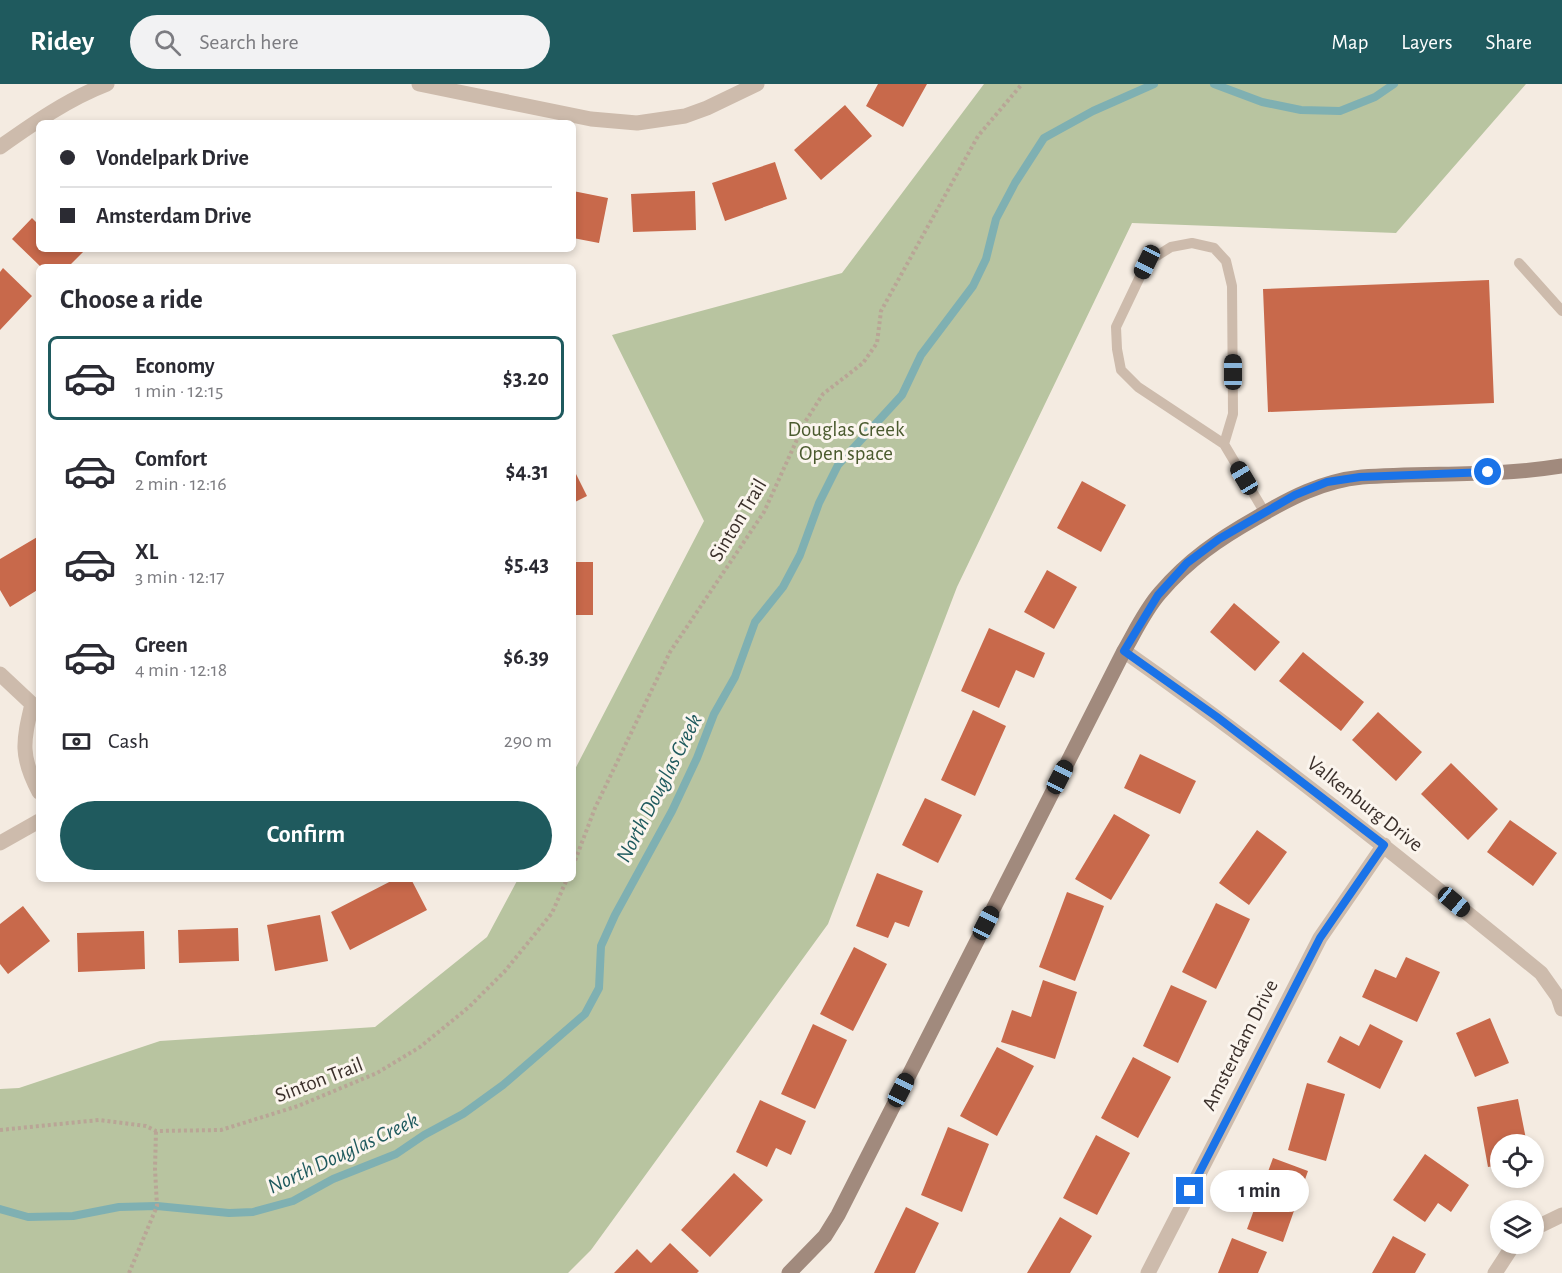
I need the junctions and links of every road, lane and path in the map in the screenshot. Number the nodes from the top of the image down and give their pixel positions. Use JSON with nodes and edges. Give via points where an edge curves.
{"nodes":[{"id":1,"x":107,"y":84,"type":"edge"},
{"id":2,"x":419,"y":84,"type":"edge"},
{"id":3,"x":758,"y":84,"type":"edge"},
{"id":4,"x":1022,"y":84,"type":"edge"},
{"id":5,"x":38,"y":120,"type":"edge"},
{"id":6,"x":36,"y":121,"type":"edge"},
{"id":7,"x":0,"y":147,"type":"edge"},
{"id":8,"x":1519,"y":262,"type":"dead end"},
{"id":9,"x":1562,"y":311,"type":"edge"},
{"id":10,"x":1224,"y":444,"type":"junction"},
{"id":11,"x":1562,"y":466,"type":"edge"},
{"id":12,"x":1265,"y":513,"type":"junction"},
{"id":13,"x":1124,"y":651,"type":"junction"},
{"id":14,"x":0,"y":675,"type":"edge"},
{"id":15,"x":36,"y":700,"type":"edge"},
{"id":16,"x":36,"y":786,"type":"edge"},
{"id":17,"x":36,"y":823,"type":"edge"},
{"id":18,"x":0,"y":843,"type":"edge"},
{"id":19,"x":1384,"y":845,"type":"junction"},
{"id":20,"x":576,"y":858,"type":"edge"},
{"id":21,"x":566,"y":882,"type":"edge"},
{"id":22,"x":1562,"y":1009,"type":"edge"},
{"id":23,"x":0,"y":1130,"type":"edge"},
{"id":24,"x":156,"y":1131,"type":"junction"},
{"id":25,"x":1562,"y":1215,"type":"edge"},
{"id":26,"x":1544,"y":1224,"type":"edge"},
{"id":27,"x":1507,"y":1254,"type":"edge"},
{"id":28,"x":129,"y":1273,"type":"edge"},
{"id":29,"x":789,"y":1273,"type":"edge"},
{"id":30,"x":1148,"y":1273,"type":"edge"},
{"id":31,"x":1495,"y":1273,"type":"edge"}],
"edges":[{"from":1,"to":5,"type":"street"},
{"from":2,"to":3,"type":"street","via":[[591,119],[637,123],[685,116]]},
{"from":4,"to":20,"type":"path","name":"Sinton Trail","via":[[978,136],[881,311],[877,343],[863,363],[823,394],[805,422],[764,512],[670,652],[595,808]]},
{"from":6,"to":7,"type":"street"},
{"from":8,"to":9,"type":"lane"},
{"from":10,"to":10,"type":"lane","via":[[1138,387],[1121,370],[1116,327],[1147,262],[1171,247],[1192,243],[1214,248],[1226,261],[1232,286],[1233,414]]},
{"from":10,"to":12,"type":"lane"},
{"from":11,"to":12,"type":"street","via":[[1327,482]]},
{"from":12,"to":13,"type":"street","via":[[1187,563],[1158,595]]},
{"from":13,"to":19,"type":"street","name":"Valkenburg Drive"},
{"from":13,"to":29,"type":"street","via":[[838,1215],[825,1236]]},
{"from":14,"to":15,"type":"street"},
{"from":15,"to":16,"type":"street","via":[[25,736],[24,756]]},
{"from":17,"to":18,"type":"street"},
{"from":19,"to":22,"type":"street","name":"Valkenburg Drive","via":[[1541,973]]},
{"from":19,"to":30,"type":"street","name":"Amsterdam Drive","via":[[1320,938]]},
{"from":21,"to":24,"type":"path","name":"Sinton Trail","via":[[552,913],[506,970],[420,1047],[377,1073],[298,1106],[221,1130]]},
{"from":23,"to":24,"type":"path","name":"Sinton Trail","via":[[99,1120],[146,1126]]},
{"from":24,"to":28,"type":"path","via":[[157,1206]]},
{"from":25,"to":26,"type":"street"},
{"from":27,"to":31,"type":"street"}]}
